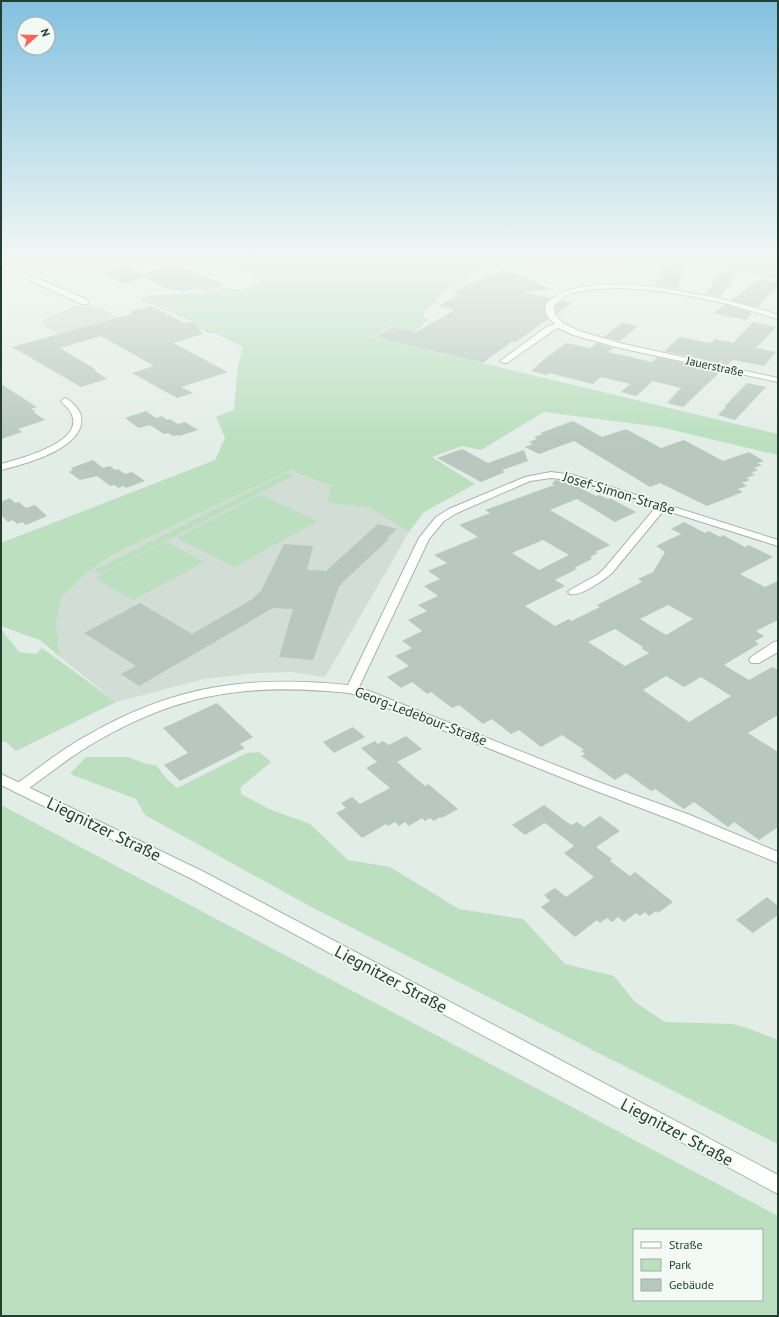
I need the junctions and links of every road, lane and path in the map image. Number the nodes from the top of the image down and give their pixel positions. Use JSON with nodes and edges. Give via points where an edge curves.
{"nodes":[{"id":1,"x":554,"y":319,"type":"edge"},
{"id":2,"x":560,"y":325,"type":"junction"},
{"id":3,"x":504,"y":361,"type":"dead end"},
{"id":4,"x":778,"y":380,"type":"edge"},
{"id":5,"x":65,"y":401,"type":"dead end"},
{"id":6,"x":1,"y":467,"type":"edge"},
{"id":7,"x":662,"y":506,"type":"junction"},
{"id":8,"x":778,"y":543,"type":"edge"},
{"id":9,"x":574,"y":592,"type":"dead end"},
{"id":10,"x":778,"y":645,"type":"edge"},
{"id":11,"x":755,"y":660,"type":"dead end"},
{"id":12,"x":352,"y":689,"type":"junction"},
{"id":13,"x":1,"y":778,"type":"edge"},
{"id":14,"x":20,"y":788,"type":"junction"},
{"id":15,"x":778,"y":858,"type":"edge"},
{"id":16,"x":778,"y":1185,"type":"edge"}],
"edges":[{"from":1,"to":2,"type":"street"},
{"from":2,"to":3,"type":"street","via":[[551,328]]},
{"from":2,"to":4,"type":"street","name":"Jauerstraße","via":[[576,333],[623,346]]},
{"from":5,"to":6,"type":"street","via":[[76,413],[76,431],[71,438],[58,447]]},
{"from":7,"to":8,"type":"street","name":"Josef-Simon-Straße"},
{"from":7,"to":9,"type":"street","via":[[608,571]]},
{"from":7,"to":12,"type":"street","name":"Josef-Simon-Straße","via":[[570,477],[551,475],[528,480],[453,511],[440,520],[424,538]]},
{"from":10,"to":11,"type":"street"},
{"from":12,"to":14,"type":"street","name":"Georg-Ledebour-Straße","via":[[297,683],[265,684],[232,687],[174,699],[102,732]]},
{"from":12,"to":15,"type":"street","name":"Georg-Ledebour-Straße"},
{"from":13,"to":14,"type":"street","name":"Liegnitzer Straße"},
{"from":14,"to":16,"type":"street","name":"Liegnitzer Straße","via":[[197,876]]}]}
